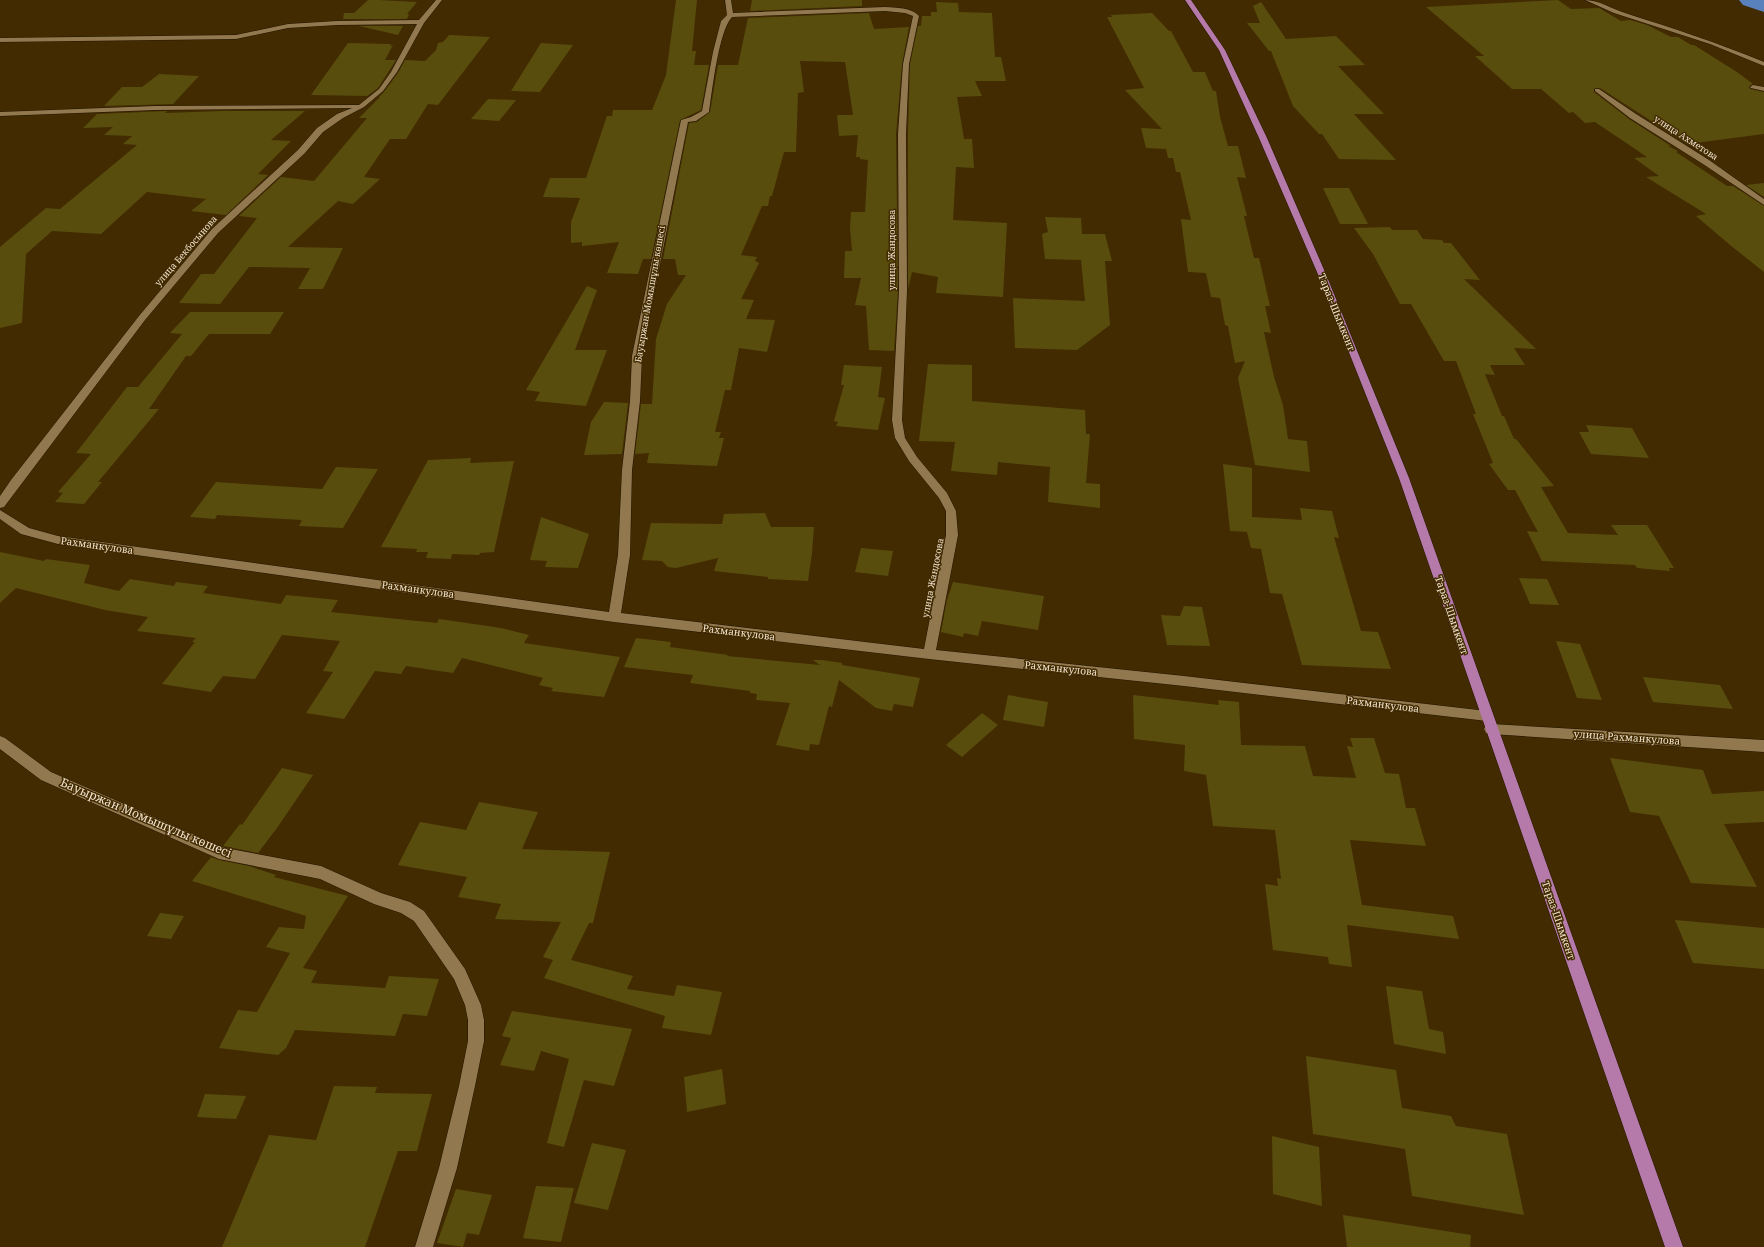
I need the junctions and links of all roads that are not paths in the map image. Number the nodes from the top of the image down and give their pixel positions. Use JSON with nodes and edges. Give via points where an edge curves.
{"nodes":[{"id":1,"x":439,"y":0,"type":"edge"},
{"id":2,"x":728,"y":0,"type":"edge"},
{"id":3,"x":1188,"y":0,"type":"edge"},
{"id":4,"x":1588,"y":0,"type":"edge"},
{"id":5,"x":730,"y":15,"type":"junction"},
{"id":6,"x":421,"y":22,"type":"junction"},
{"id":7,"x":0,"y":40,"type":"edge"},
{"id":8,"x":1764,"y":64,"type":"edge"},
{"id":9,"x":1753,"y":88,"type":"dead end"},
{"id":10,"x":1764,"y":89,"type":"edge"},
{"id":11,"x":1597,"y":90,"type":"dead end"},
{"id":12,"x":362,"y":106,"type":"junction"},
{"id":13,"x":0,"y":114,"type":"edge"},
{"id":14,"x":1764,"y":203,"type":"edge"},
{"id":15,"x":0,"y":504,"type":"edge"},
{"id":16,"x":0,"y":514,"type":"edge"},
{"id":17,"x":614,"y":617,"type":"junction"},
{"id":18,"x":929,"y":654,"type":"junction"},
{"id":19,"x":1487,"y":716,"type":"junction"},
{"id":20,"x":1491,"y":729,"type":"junction"},
{"id":21,"x":0,"y":742,"type":"edge"},
{"id":22,"x":1764,"y":746,"type":"edge"},
{"id":23,"x":424,"y":1247,"type":"edge"},
{"id":24,"x":1674,"y":1247,"type":"edge"}],
"edges":[{"from":1,"to":6,"type":"street","name":"улица Бекбосынова"},
{"from":2,"to":5,"type":"street"},
{"from":3,"to":19,"type":"main road","name":"Тараз-Шымкент","via":[[1222,50],[1321,272],[1404,478]]},
{"from":4,"to":8,"type":"street"},
{"from":5,"to":17,"type":"street","name":"Бауыржан Момышұлы көшесі","via":[[724,21],[716,52],[705,112],[685,120],[637,356],[635,402],[627,470],[624,555]]},
{"from":5,"to":18,"type":"street","name":"улица Жандосова","via":[[885,9],[908,12],[916,16],[906,64],[902,134],[903,290],[897,420],[900,438],[913,459],[944,496],[951,511],[952,535]]},
{"from":6,"to":7,"type":"street","via":[[288,26],[236,37]]},
{"from":6,"to":12,"type":"street","name":"улица Бекбосынова","via":[[394,72],[381,90]]},
{"from":9,"to":10,"type":"street"},
{"from":11,"to":14,"type":"street","name":"улица Ахметова"},
{"from":12,"to":13,"type":"street","via":[[155,108]]},
{"from":12,"to":15,"type":"street","name":"улица Бекбосынова","via":[[340,116],[320,130],[301,152],[215,230],[142,318]]},
{"from":16,"to":17,"type":"street","name":"Рахманкулова","via":[[25,531],[58,540]]},
{"from":17,"to":18,"type":"street","name":"Рахманкулова"},
{"from":18,"to":19,"type":"street","name":"Рахманкулова"},
{"from":19,"to":20,"type":"main road","name":"Тараз-Шымкент"},
{"from":20,"to":22,"type":"street","name":"улица Рахманкулова"},
{"from":20,"to":24,"type":"main road","name":"Тараз-Шымкент"},
{"from":21,"to":23,"type":"street","name":"Бауыржан Момышұлы көшесі","via":[[46,776],[224,854],[321,873],[379,899],[405,907],[419,916],[460,974],[476,1020],[476,1041],[467,1086],[448,1168]]}]}
